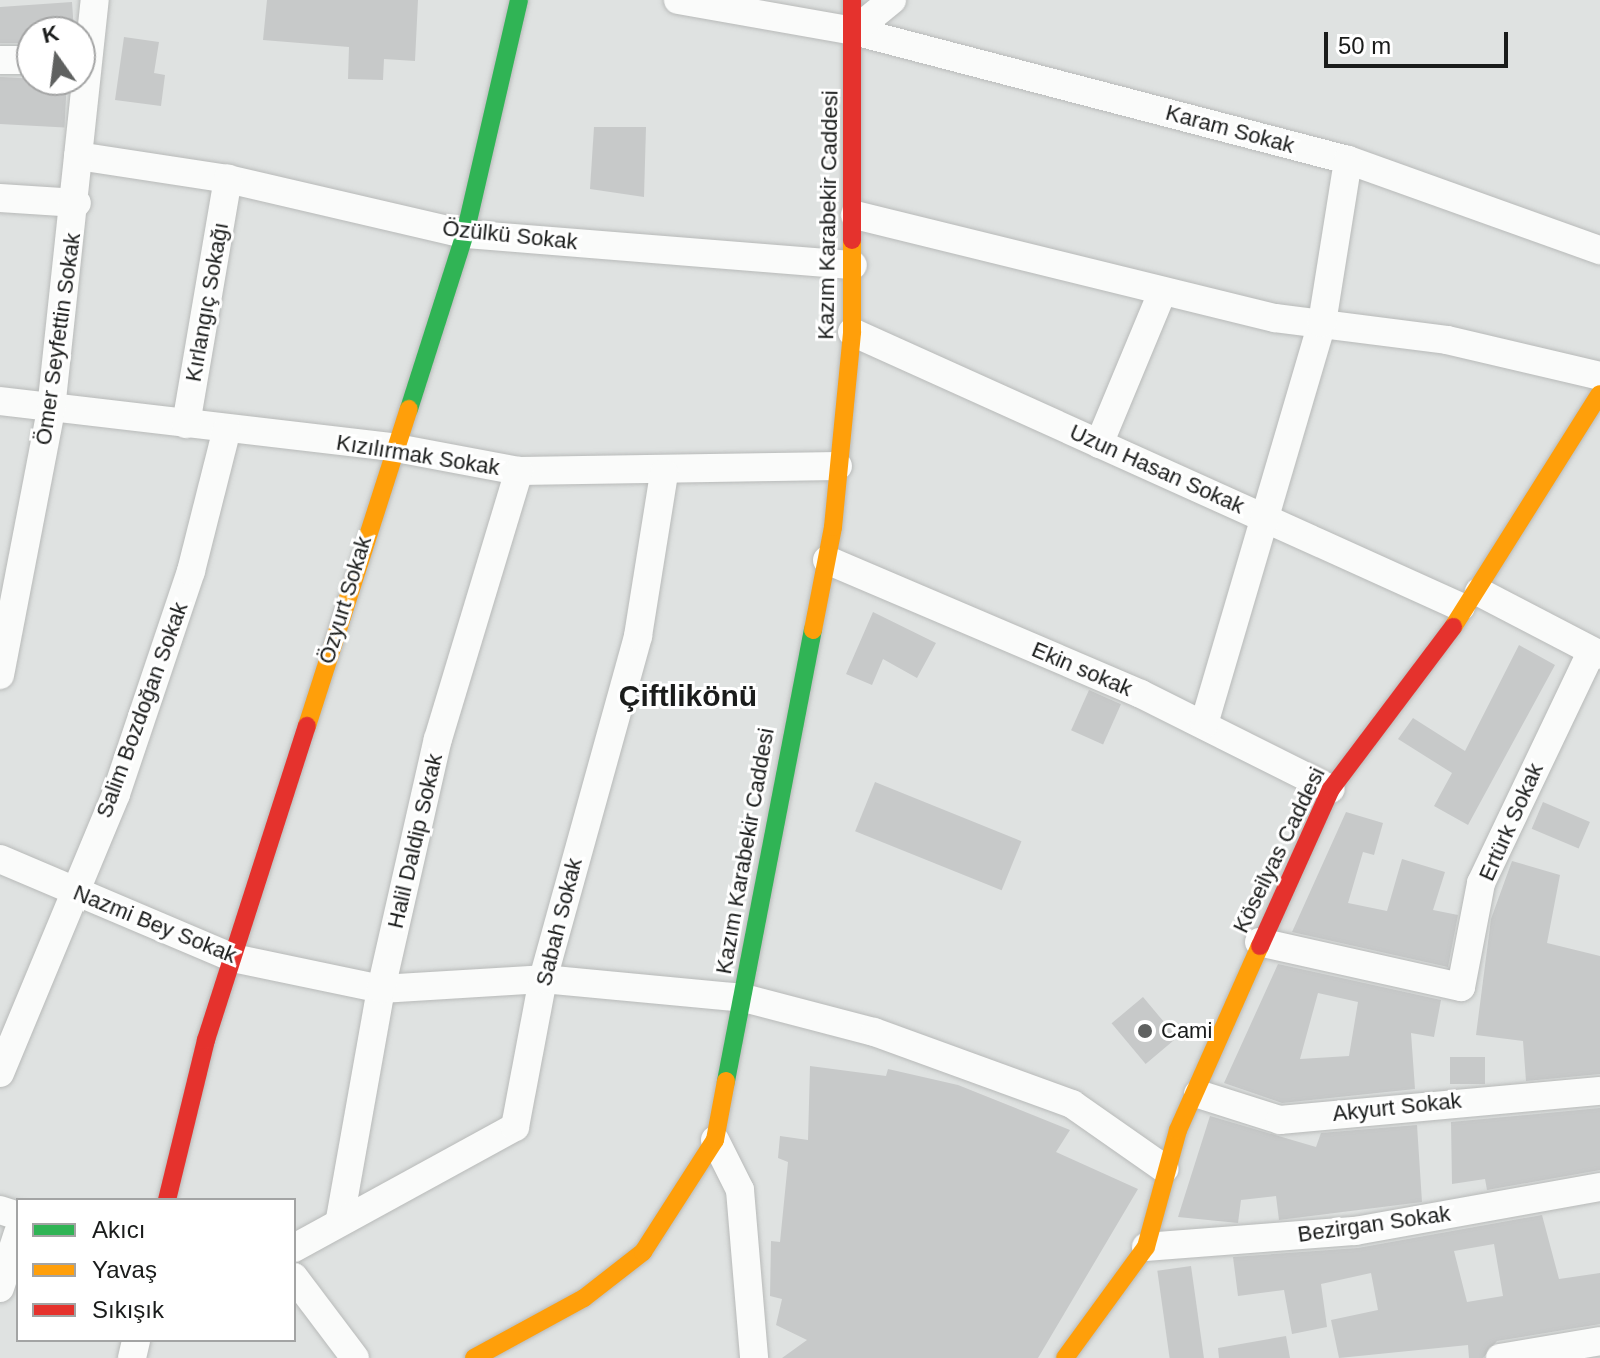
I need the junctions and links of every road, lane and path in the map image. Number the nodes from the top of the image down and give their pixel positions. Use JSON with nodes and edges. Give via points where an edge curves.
{"nodes":[{"id":1,"x":519,"y":0,"type":"edge"},
{"id":2,"x":678,"y":0,"type":"edge"},
{"id":3,"x":852,"y":0,"type":"edge"},
{"id":4,"x":892,"y":0,"type":"edge"},
{"id":5,"x":854,"y":31,"type":"junction"},
{"id":6,"x":83,"y":96,"type":"edge"},
{"id":7,"x":78,"y":156,"type":"junction"},
{"id":8,"x":1348,"y":160,"type":"junction"},
{"id":9,"x":228,"y":179,"type":"junction"},
{"id":10,"x":0,"y":198,"type":"edge"},
{"id":11,"x":77,"y":203,"type":"junction"},
{"id":12,"x":855,"y":215,"type":"junction"},
{"id":13,"x":465,"y":234,"type":"junction"},
{"id":14,"x":1600,"y":250,"type":"edge"},
{"id":15,"x":853,"y":265,"type":"junction"},
{"id":16,"x":1162,"y":293,"type":"junction"},
{"id":17,"x":1322,"y":323,"type":"junction"},
{"id":18,"x":852,"y":332,"type":"junction"},
{"id":19,"x":1600,"y":376,"type":"edge"},
{"id":20,"x":1600,"y":394,"type":"edge"},
{"id":21,"x":0,"y":401,"type":"edge"},
{"id":22,"x":51,"y":409,"type":"junction"},
{"id":23,"x":186,"y":424,"type":"junction"},
{"id":24,"x":227,"y":429,"type":"junction"},
{"id":25,"x":1099,"y":444,"type":"junction"},
{"id":26,"x":391,"y":447,"type":"junction"},
{"id":27,"x":838,"y":466,"type":"junction"},
{"id":28,"x":519,"y":471,"type":"junction"},
{"id":29,"x":664,"y":473,"type":"junction"},
{"id":30,"x":1260,"y":515,"type":"junction"},
{"id":31,"x":827,"y":560,"type":"junction"},
{"id":32,"x":1470,"y":599,"type":"junction"},
{"id":33,"x":1596,"y":654,"type":"edge"},
{"id":34,"x":0,"y":675,"type":"edge"},
{"id":35,"x":1204,"y":724,"type":"junction"},
{"id":36,"x":1331,"y":789,"type":"junction"},
{"id":37,"x":0,"y":859,"type":"edge"},
{"id":38,"x":71,"y":891,"type":"junction"},
{"id":39,"x":1259,"y":942,"type":"junction"},
{"id":40,"x":233,"y":958,"type":"junction"},
{"id":41,"x":543,"y":979,"type":"junction"},
{"id":42,"x":381,"y":989,"type":"junction"},
{"id":43,"x":744,"y":998,"type":"junction"},
{"id":44,"x":1,"y":1069,"type":"edge"},
{"id":45,"x":1600,"y":1091,"type":"edge"},
{"id":46,"x":1198,"y":1094,"type":"junction"},
{"id":47,"x":715,"y":1140,"type":"junction"},
{"id":48,"x":1165,"y":1169,"type":"junction"},
{"id":49,"x":1600,"y":1187,"type":"edge"},
{"id":50,"x":168,"y":1198,"type":"edge"},
{"id":51,"x":340,"y":1219,"type":"junction"},
{"id":52,"x":16,"y":1239,"type":"edge"},
{"id":53,"x":296,"y":1247,"type":"edge"},
{"id":54,"x":1146,"y":1247,"type":"junction"},
{"id":55,"x":296,"y":1280,"type":"edge"},
{"id":56,"x":0,"y":1288,"type":"edge"},
{"id":57,"x":1090,"y":1323,"type":"junction"},
{"id":58,"x":1600,"y":1341,"type":"edge"},
{"id":59,"x":355,"y":1358,"type":"edge"},
{"id":60,"x":474,"y":1358,"type":"edge"},
{"id":61,"x":754,"y":1358,"type":"edge"},
{"id":62,"x":1065,"y":1358,"type":"edge"},
{"id":63,"x":1092,"y":1358,"type":"edge"},
{"id":64,"x":1500,"y":1358,"type":"edge"}],
"edges":[{"from":1,"to":13,"type":"street","name":"Özyurt Sokak"},
{"from":2,"to":5,"type":"street","name":"Karam Sokak"},
{"from":3,"to":5,"type":"street","name":"Kazım Karabekir Caddesi"},
{"from":4,"to":5,"type":"street"},
{"from":5,"to":8,"type":"street","name":"Karam Sokak"},
{"from":5,"to":12,"type":"street","name":"Kazım Karabekir Caddesi"},
{"from":6,"to":7,"type":"street","name":"Ömer Seyfettin Sokak"},
{"from":7,"to":9,"type":"street","name":"Özülkü Sokak"},
{"from":7,"to":11,"type":"street","name":"Ömer Seyfettin Sokak"},
{"from":8,"to":14,"type":"street","name":"Karam Sokak"},
{"from":8,"to":17,"type":"street"},
{"from":9,"to":13,"type":"street","name":"Özülkü Sokak"},
{"from":9,"to":23,"type":"street","name":"Kırlangıç Sokağı"},
{"from":10,"to":11,"type":"street"},
{"from":11,"to":22,"type":"street","name":"Ömer Seyfettin Sokak"},
{"from":12,"to":15,"type":"street","name":"Kazım Karabekir Caddesi"},
{"from":12,"to":16,"type":"street"},
{"from":13,"to":15,"type":"street","name":"Özülkü Sokak"},
{"from":13,"to":26,"type":"street","name":"Özyurt Sokak"},
{"from":15,"to":18,"type":"street","name":"Kazım Karabekir Caddesi"},
{"from":16,"to":17,"type":"street"},
{"from":16,"to":25,"type":"street"},
{"from":17,"to":19,"type":"street","via":[[1447,340]]},
{"from":17,"to":30,"type":"street"},
{"from":18,"to":25,"type":"street","name":"Uzun Hasan Sokak"},
{"from":18,"to":27,"type":"street","name":"Kazım Karabekir Caddesi"},
{"from":20,"to":32,"type":"street","name":"Köseilyas Caddesi"},
{"from":21,"to":22,"type":"street","name":"Kızılırmak Sokak"},
{"from":22,"to":23,"type":"street","name":"Kızılırmak Sokak"},
{"from":22,"to":34,"type":"street","name":"Ömer Seyfettin Sokak"},
{"from":23,"to":24,"type":"street","name":"Kızılırmak Sokak"},
{"from":24,"to":26,"type":"street","name":"Kızılırmak Sokak"},
{"from":24,"to":38,"type":"street","name":"Salim Bozdoğan Sokak","via":[[191,571],[126,765]]},
{"from":25,"to":30,"type":"street","name":"Uzun Hasan Sokak"},
{"from":26,"to":28,"type":"street","name":"Kızılırmak Sokak"},
{"from":26,"to":40,"type":"street","name":"Özyurt Sokak"},
{"from":27,"to":29,"type":"street","name":"Kızılırmak Sokak"},
{"from":27,"to":31,"type":"street","name":"Kazım Karabekir Caddesi"},
{"from":28,"to":29,"type":"street","name":"Kızılırmak Sokak"},
{"from":28,"to":42,"type":"street","name":"Halil Daldip Sokak","via":[[438,739]]},
{"from":29,"to":41,"type":"street","name":"Sabah Sokak","via":[[638,636]]},
{"from":30,"to":32,"type":"street","name":"Uzun Hasan Sokak"},
{"from":30,"to":35,"type":"street"},
{"from":31,"to":35,"type":"street","name":"Ekin sokak"},
{"from":31,"to":43,"type":"street","name":"Kazım Karabekir Caddesi"},
{"from":32,"to":33,"type":"street","name":"Uzun Hasan Sokak"},
{"from":32,"to":36,"type":"street","name":"Köseilyas Caddesi"},
{"from":33,"to":39,"type":"street","name":"Ertürk Sokak","via":[[1481,883],[1461,987]]},
{"from":35,"to":36,"type":"street","name":"Ekin sokak"},
{"from":36,"to":39,"type":"street","name":"Köseilyas Caddesi"},
{"from":37,"to":38,"type":"street","name":"Nazmi Bey Sokak"},
{"from":38,"to":40,"type":"street","name":"Nazmi Bey Sokak"},
{"from":38,"to":44,"type":"street","name":"Salim Bozdoğan Sokak"},
{"from":39,"to":46,"type":"street","name":"Köseilyas Caddesi"},
{"from":40,"to":42,"type":"street","name":"Nazmi Bey Sokak"},
{"from":40,"to":50,"type":"street","name":"Özyurt Sokak"},
{"from":41,"to":42,"type":"street","name":"Nazmi Bey Sokak"},
{"from":41,"to":43,"type":"street","name":"Nazmi Bey Sokak"},
{"from":41,"to":51,"type":"street","name":"Sabah Sokak","via":[[515,1127]]},
{"from":42,"to":51,"type":"street","name":"Halil Daldip Sokak"},
{"from":43,"to":47,"type":"street","name":"Kazım Karabekir Caddesi"},
{"from":43,"to":48,"type":"street","name":"Nazmi Bey Sokak","via":[[874,1032],[1020,1082],[1072,1104]]},
{"from":45,"to":46,"type":"street","name":"Akyurt Sokak","via":[[1280,1120]]},
{"from":46,"to":48,"type":"street","name":"Köseilyas Caddesi"},
{"from":47,"to":60,"type":"street","name":"Kazım Karabekir Caddesi","via":[[643,1252],[584,1298]]},
{"from":47,"to":61,"type":"street","via":[[740,1190]]},
{"from":48,"to":54,"type":"street","name":"Köseilyas Caddesi"},
{"from":49,"to":54,"type":"street","name":"Bezirgan Sokak","via":[[1355,1231]]},
{"from":51,"to":53,"type":"street","name":"Sabah Sokak"},
{"from":52,"to":56,"type":"street"},
{"from":54,"to":57,"type":"street","name":"Köseilyas Caddesi"},
{"from":55,"to":59,"type":"street"},
{"from":57,"to":62,"type":"street","name":"Köseilyas Caddesi"},
{"from":57,"to":63,"type":"street"},
{"from":58,"to":64,"type":"street"}]}
